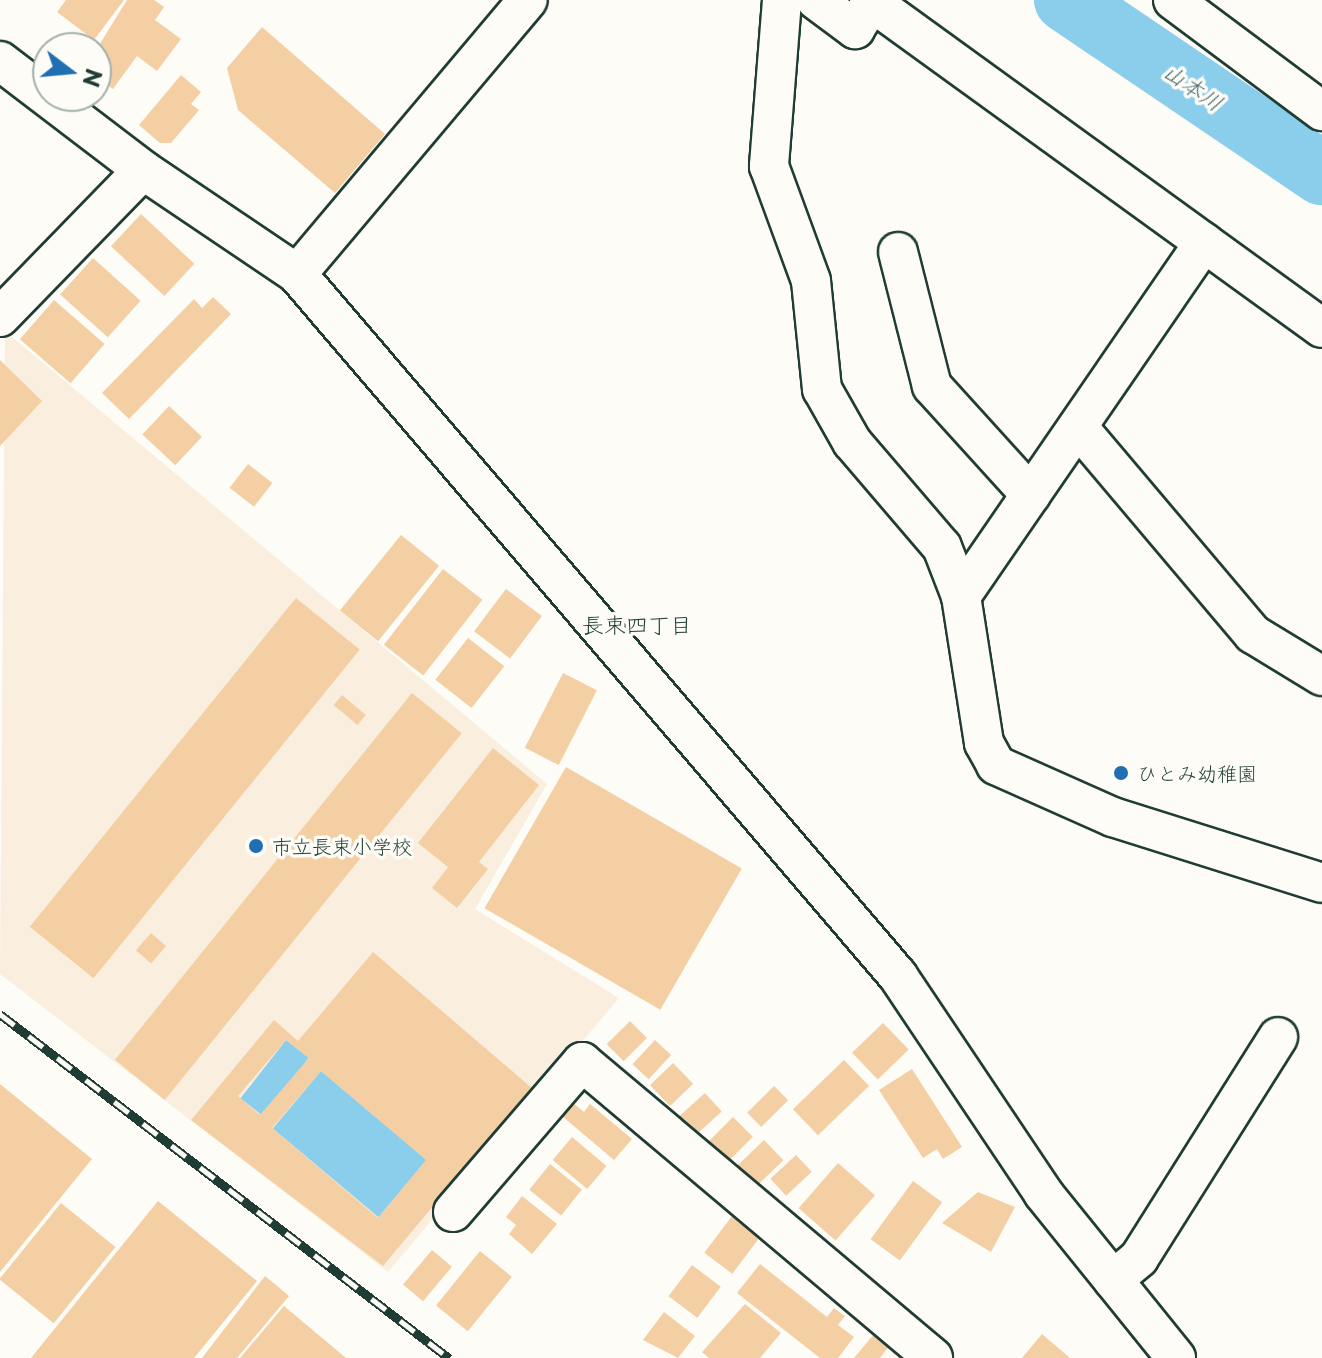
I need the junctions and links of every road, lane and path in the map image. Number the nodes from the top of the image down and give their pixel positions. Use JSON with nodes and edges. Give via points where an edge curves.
{"nodes":[{"id":1,"x":528,"y":0,"type":"edge"},
{"id":2,"x":782,"y":0,"type":"edge"},
{"id":3,"x":816,"y":0,"type":"edge"},
{"id":4,"x":1173,"y":0,"type":"edge"},
{"id":5,"x":870,"y":1,"type":"edge"},
{"id":6,"x":0,"y":61,"type":"edge"},
{"id":7,"x":1322,"y":111,"type":"edge"},
{"id":8,"x":143,"y":170,"type":"junction"},
{"id":9,"x":1204,"y":243,"type":"junction"},
{"id":10,"x":898,"y":252,"type":"dead end"},
{"id":11,"x":297,"y":274,"type":"junction"},
{"id":12,"x":0,"y":317,"type":"edge"},
{"id":13,"x":1322,"y":328,"type":"edge"},
{"id":14,"x":1078,"y":427,"type":"junction"},
{"id":15,"x":1031,"y":495,"type":"junction"},
{"id":16,"x":961,"y":596,"type":"junction"},
{"id":17,"x":1322,"y":676,"type":"edge"},
{"id":18,"x":1322,"y":883,"type":"edge"},
{"id":19,"x":1278,"y":1037,"type":"dead end"},
{"id":20,"x":453,"y":1212,"type":"dead end"},
{"id":21,"x":1113,"y":1280,"type":"junction"},
{"id":22,"x":933,"y":1358,"type":"edge"},
{"id":23,"x":1176,"y":1358,"type":"edge"}],
"edges":[{"from":1,"to":11,"type":"street"},
{"from":2,"to":16,"type":"street","via":[[769,166],[811,281],[822,389],[852,442],[942,547]]},
{"from":3,"to":5,"type":"street","via":[[855,29]]},
{"from":4,"to":7,"type":"street"},
{"from":5,"to":9,"type":"street"},
{"from":6,"to":8,"type":"street"},
{"from":8,"to":11,"type":"street"},
{"from":8,"to":12,"type":"street"},
{"from":9,"to":13,"type":"street"},
{"from":9,"to":14,"type":"street"},
{"from":10,"to":15,"type":"street","via":[[932,386]]},
{"from":11,"to":21,"type":"street","via":[[898,976],[1043,1193]]},
{"from":14,"to":15,"type":"street"},
{"from":14,"to":17,"type":"street","via":[[1253,634]]},
{"from":15,"to":16,"type":"street"},
{"from":16,"to":18,"type":"street","via":[[984,743],[996,765],[1113,817]]},
{"from":19,"to":21,"type":"street","via":[[1139,1258]]},
{"from":20,"to":22,"type":"street","via":[[582,1062]]},
{"from":21,"to":23,"type":"street"}]}
